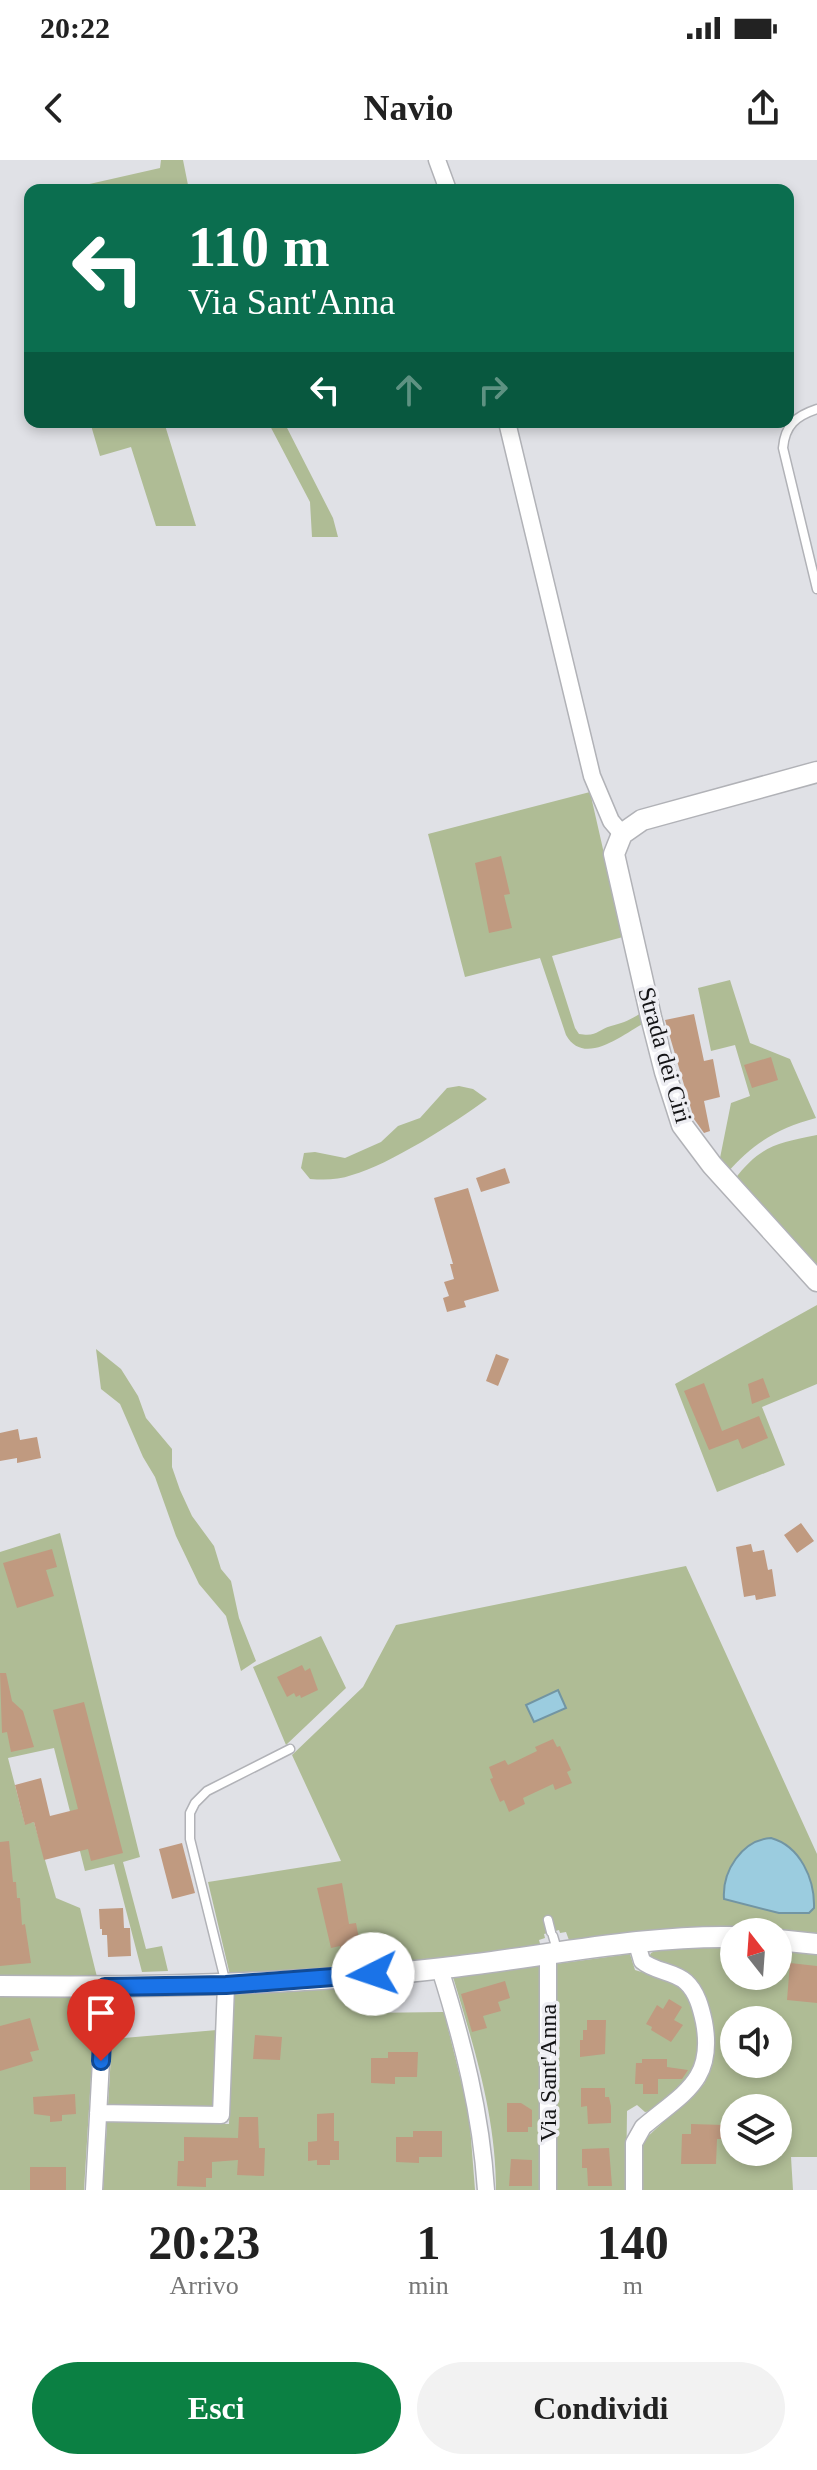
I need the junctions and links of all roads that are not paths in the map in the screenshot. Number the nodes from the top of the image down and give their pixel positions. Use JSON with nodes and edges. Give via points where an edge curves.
{"nodes":[{"id":1,"x":437,"y":160,"type":"edge"},
{"id":2,"x":446,"y":184,"type":"edge"},
{"id":3,"x":817,"y":409,"type":"edge"},
{"id":4,"x":794,"y":420,"type":"edge"},
{"id":5,"x":508,"y":428,"type":"edge"},
{"id":6,"x":788,"y":428,"type":"edge"},
{"id":7,"x":817,"y":589,"type":"edge"},
{"id":8,"x":817,"y":772,"type":"edge"},
{"id":9,"x":622,"y":834,"type":"junction"},
{"id":10,"x":817,"y":1281,"type":"edge"},
{"id":11,"x":290,"y":1749,"type":"dead end"},
{"id":12,"x":548,"y":1920,"type":"dead end"},
{"id":13,"x":720,"y":1937,"type":"edge"},
{"id":14,"x":792,"y":1941,"type":"edge"},
{"id":15,"x":552,"y":1944,"type":"junction"},
{"id":16,"x":637,"y":1944,"type":"junction"},
{"id":17,"x":817,"y":1944,"type":"edge"},
{"id":18,"x":440,"y":1969,"type":"junction"},
{"id":19,"x":226,"y":1985,"type":"junction"},
{"id":20,"x":0,"y":1986,"type":"edge"},
{"id":21,"x":105,"y":1987,"type":"junction"},
{"id":22,"x":98,"y":2113,"type":"junction"},
{"id":23,"x":94,"y":2190,"type":"edge"},
{"id":24,"x":486,"y":2190,"type":"edge"},
{"id":25,"x":548,"y":2190,"type":"edge"},
{"id":26,"x":634,"y":2190,"type":"edge"}],
"edges":[{"from":1,"to":2,"type":"street"},
{"from":3,"to":4,"type":"lane"},
{"from":5,"to":9,"type":"street","via":[[592,776]]},
{"from":6,"to":7,"type":"lane","via":[[783,448]]},
{"from":8,"to":9,"type":"street","via":[[650,816]]},
{"from":9,"to":10,"type":"street","name":"Strada dei Ciri","via":[[615,862],[661,1059],[682,1125]]},
{"from":11,"to":19,"type":"lane","via":[[207,1791],[190,1813],[190,1839]]},
{"from":12,"to":15,"type":"lane"},
{"from":13,"to":16,"type":"street"},
{"from":14,"to":17,"type":"street"},
{"from":15,"to":16,"type":"street"},
{"from":15,"to":18,"type":"street"},
{"from":15,"to":25,"type":"street","name":"Via Sant'Anna"},
{"from":16,"to":26,"type":"street","via":[[648,1966],[691,1987],[708,2053],[699,2078],[636,2137]]},
{"from":18,"to":19,"type":"street"},
{"from":18,"to":24,"type":"street","via":[[474,2091]]},
{"from":19,"to":21,"type":"street"},
{"from":19,"to":22,"type":"street","via":[[221,2115]]},
{"from":20,"to":21,"type":"street"},
{"from":21,"to":22,"type":"street"},
{"from":22,"to":23,"type":"street"}]}
